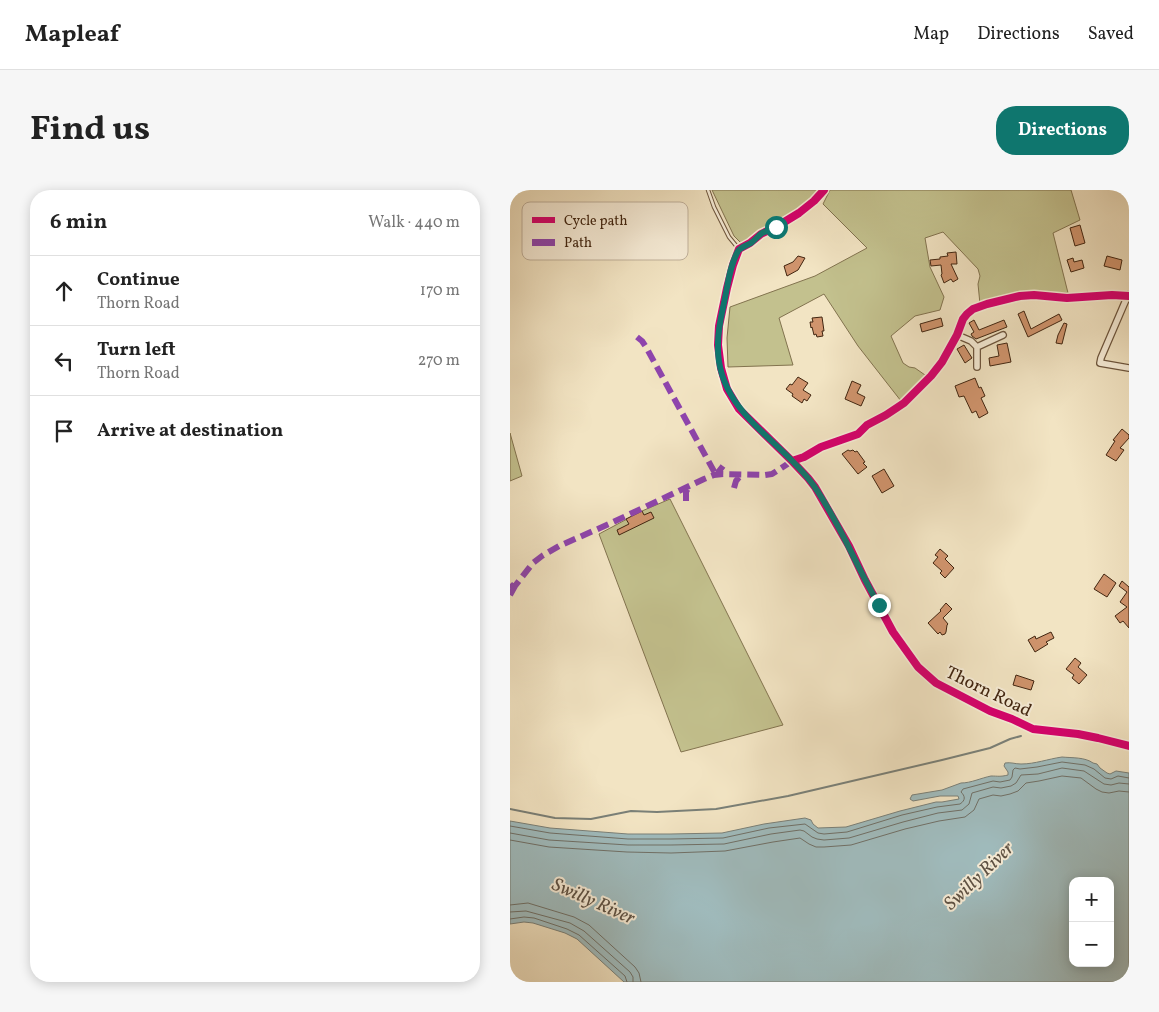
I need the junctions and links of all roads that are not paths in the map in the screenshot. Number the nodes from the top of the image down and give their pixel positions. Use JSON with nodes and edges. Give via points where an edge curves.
{"nodes":[{"id":1,"x":708,"y":190,"type":"edge"},
{"id":2,"x":824,"y":190,"type":"edge"},
{"id":3,"x":739,"y":249,"type":"junction"},
{"id":4,"x":1129,"y":295,"type":"edge"},
{"id":5,"x":957,"y":335,"type":"junction"},
{"id":6,"x":1003,"y":335,"type":"dead end"},
{"id":7,"x":977,"y":347,"type":"junction"},
{"id":8,"x":977,"y":367,"type":"dead end"},
{"id":9,"x":1129,"y":368,"type":"edge"},
{"id":10,"x":792,"y":461,"type":"junction"},
{"id":11,"x":1129,"y":746,"type":"edge"}],
"edges":[{"from":1,"to":3,"type":"lane","via":[[729,237]]},
{"from":2,"to":3,"type":"street","via":[[799,213]]},
{"from":3,"to":10,"type":"street","name":"Thorn Road","via":[[730,273],[719,326],[718,356],[723,379],[739,409]]},
{"from":4,"to":5,"type":"street","via":[[1067,298],[1034,295],[1006,299],[967,314]]},
{"from":4,"to":9,"type":"street","via":[[1100,363]]},
{"from":5,"to":7,"type":"street","via":[[972,341]]},
{"from":5,"to":10,"type":"street","via":[[932,376],[904,404],[867,425],[858,434]]},
{"from":6,"to":7,"type":"street"},
{"from":7,"to":8,"type":"street"},
{"from":10,"to":11,"type":"street","name":"Thorn Road","via":[[822,498],[893,632],[918,667],[936,683],[990,712],[1033,729],[1078,734]]}]}
